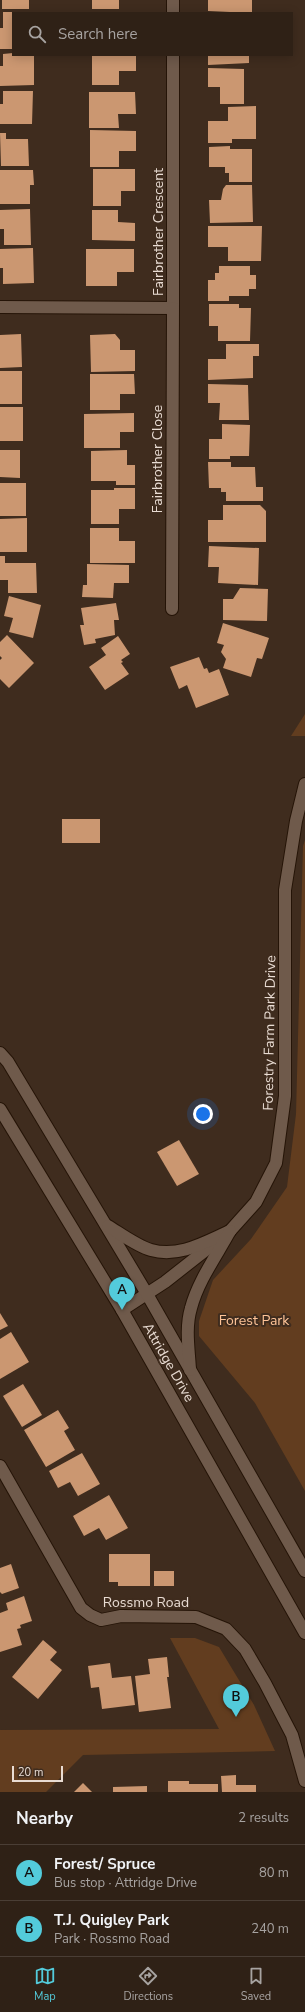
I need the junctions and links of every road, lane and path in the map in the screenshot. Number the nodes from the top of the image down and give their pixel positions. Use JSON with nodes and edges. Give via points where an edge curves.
{"nodes":[{"id":1,"x":173,"y":0,"type":"edge"},
{"id":2,"x":173,"y":12,"type":"edge"},
{"id":3,"x":173,"y":56,"type":"edge"},
{"id":4,"x":0,"y":308,"type":"edge"},
{"id":5,"x":173,"y":308,"type":"junction"},
{"id":6,"x":172,"y":610,"type":"dead end"},
{"id":7,"x":305,"y":784,"type":"edge"},
{"id":8,"x":0,"y":1053,"type":"edge"},
{"id":9,"x":0,"y":1109,"type":"edge"},
{"id":10,"x":107,"y":1226,"type":"junction"},
{"id":11,"x":230,"y":1231,"type":"junction"},
{"id":12,"x":147,"y":1294,"type":"junction"},
{"id":13,"x":122,"y":1310,"type":"junction"},
{"id":14,"x":191,"y":1373,"type":"junction"},
{"id":15,"x":0,"y":1466,"type":"edge"},
{"id":16,"x":305,"y":1571,"type":"edge"},
{"id":17,"x":305,"y":1633,"type":"edge"},
{"id":18,"x":305,"y":1781,"type":"edge"}],
"edges":[{"from":1,"to":2,"type":"street"},
{"from":3,"to":5,"type":"street","name":"Fairbrother Crescent"},
{"from":4,"to":5,"type":"street","name":"Fairbrother Crescent"},
{"from":5,"to":6,"type":"street","name":"Fairbrother Close"},
{"from":7,"to":11,"type":"street","name":"Forestry Farm Park Drive","via":[[285,890],[285,1096],[276,1162],[256,1202]]},
{"from":8,"to":10,"type":"street","name":"Attridge Drive","via":[[8,1062]]},
{"from":9,"to":13,"type":"street","name":"Attridge Drive"},
{"from":10,"to":11,"type":"street","via":[[150,1250],[169,1253],[190,1249]]},
{"from":10,"to":12,"type":"street","name":"Attridge Drive"},
{"from":11,"to":12,"type":"street","name":"Forestry Farm Park Drive"},
{"from":11,"to":14,"type":"street","via":[[204,1277],[191,1308],[188,1330]]},
{"from":12,"to":13,"type":"street","name":"Forestry Farm Park Drive"},
{"from":12,"to":14,"type":"street","name":"Attridge Drive"},
{"from":13,"to":17,"type":"street","name":"Attridge Drive"},
{"from":14,"to":16,"type":"street","name":"Attridge Drive"},
{"from":15,"to":18,"type":"street","name":"Rossmo Road","via":[[81,1608],[90,1615],[101,1620],[121,1616],[196,1617],[226,1629],[236,1638],[265,1683],[292,1735]]}]}
